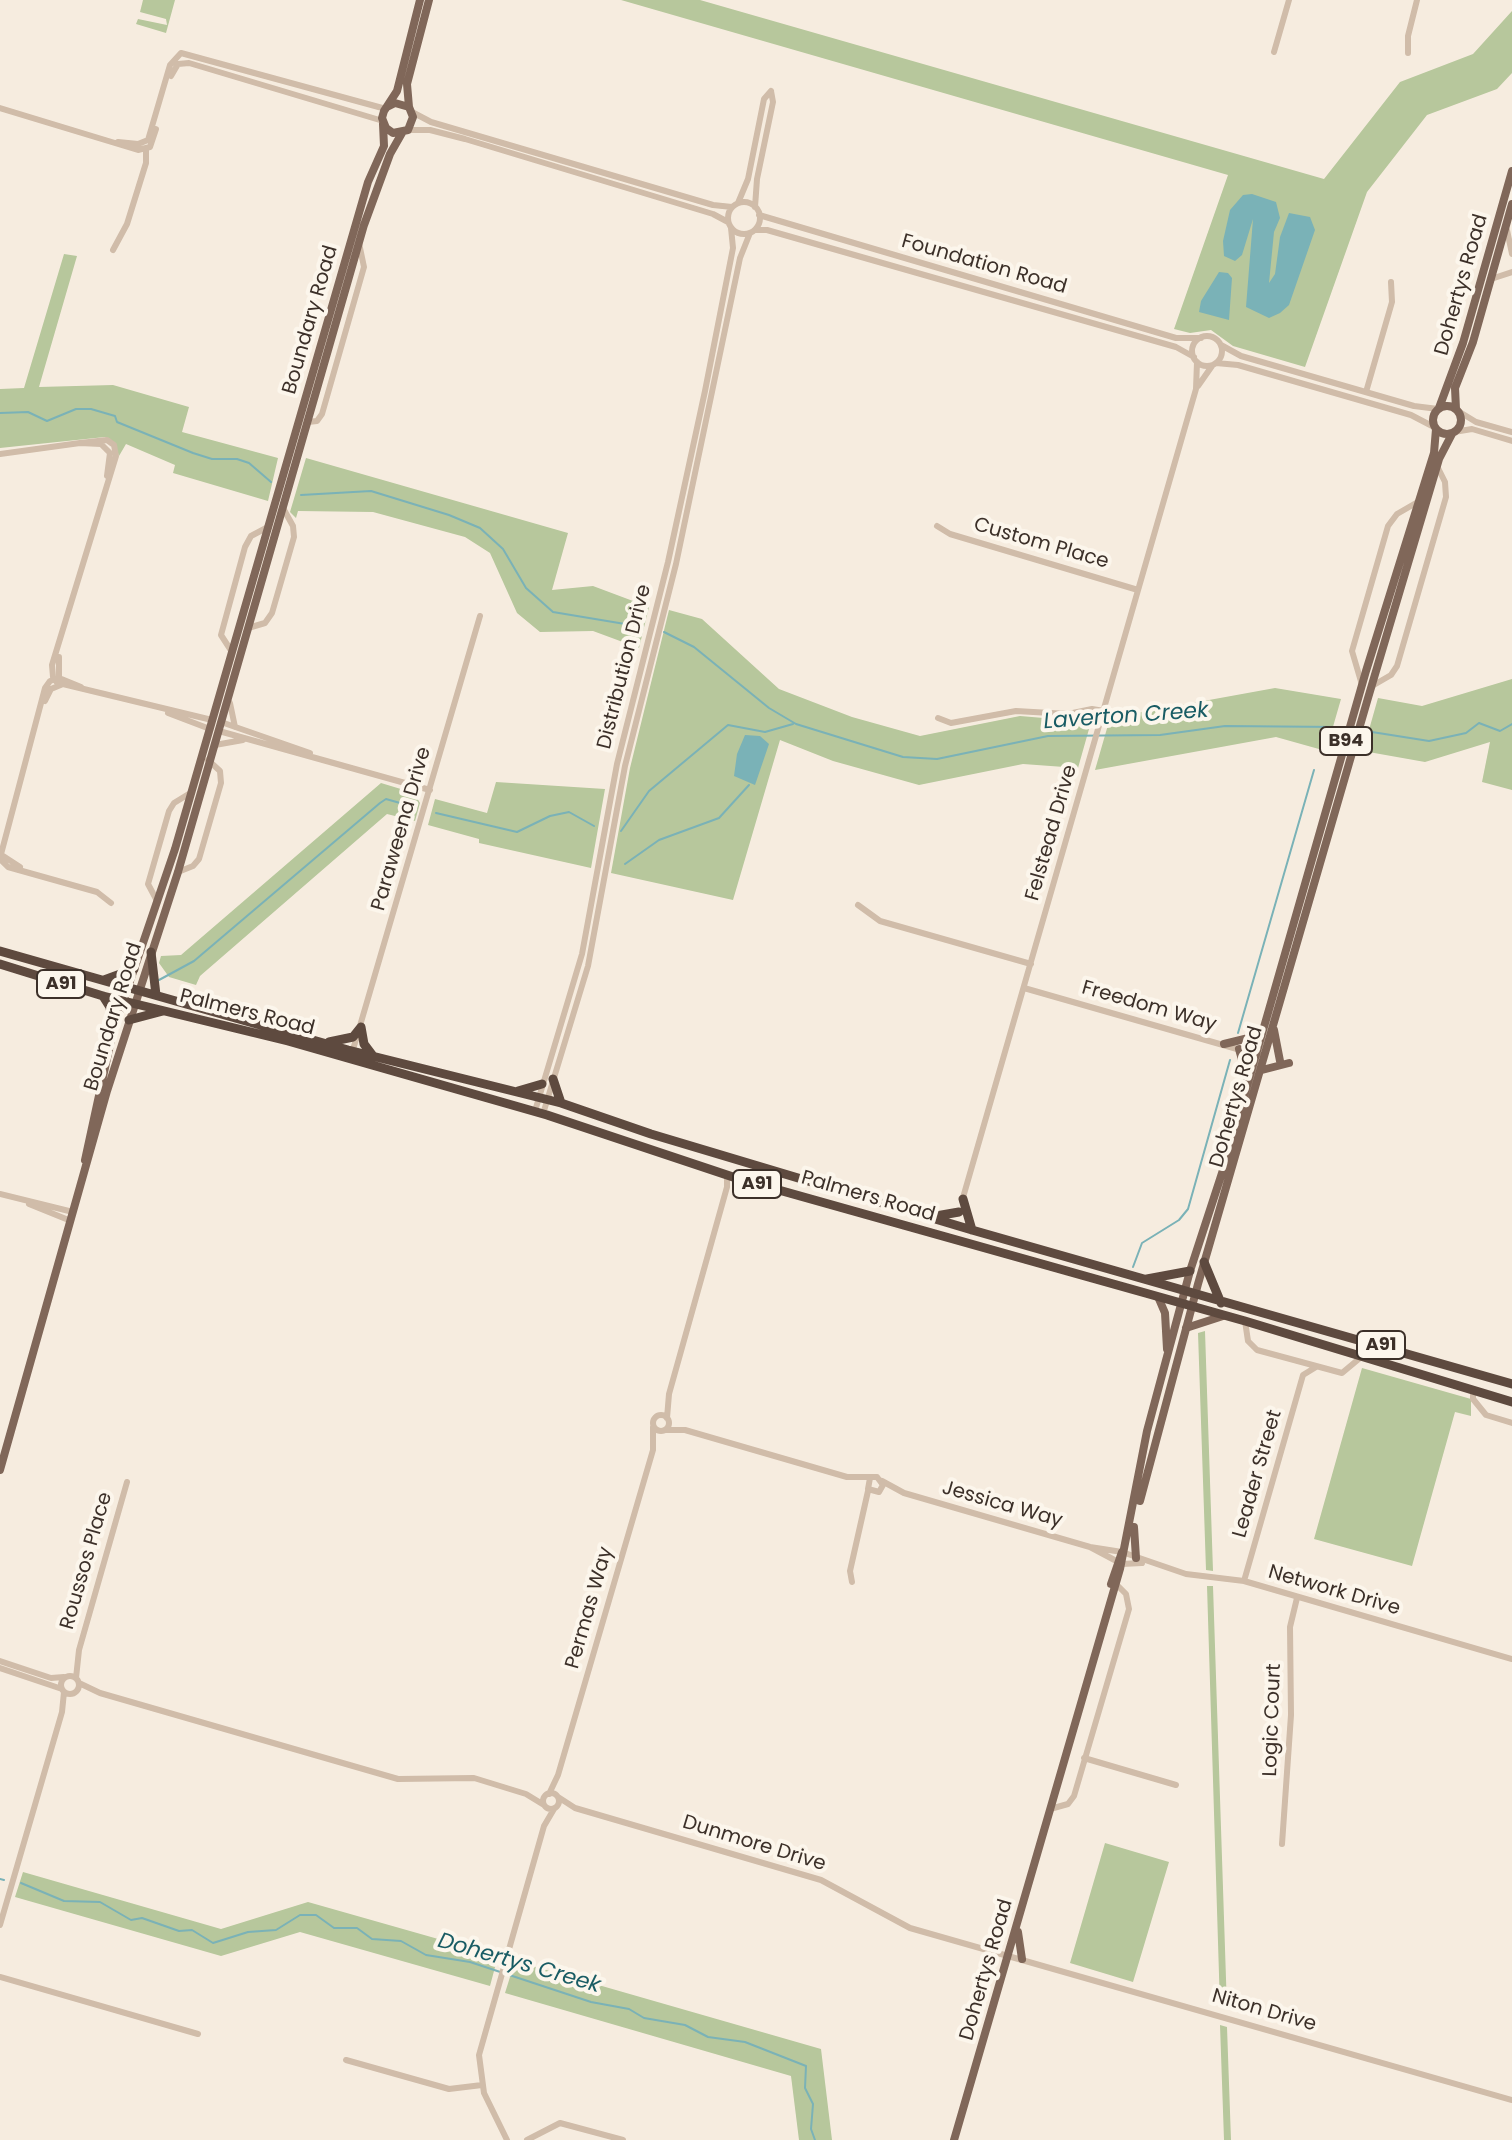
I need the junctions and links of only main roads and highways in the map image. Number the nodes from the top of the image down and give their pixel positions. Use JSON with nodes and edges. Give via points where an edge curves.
{"nodes":[{"id":1,"x":420,"y":0,"type":"edge"},
{"id":2,"x":429,"y":0,"type":"edge"},
{"id":3,"x":386,"y":108,"type":"junction"},
{"id":4,"x":410,"y":109,"type":"junction"},
{"id":5,"x":383,"y":122,"type":"junction"},
{"id":6,"x":405,"y":131,"type":"junction"},
{"id":7,"x":1512,"y":172,"type":"edge"},
{"id":8,"x":1512,"y":204,"type":"edge"},
{"id":9,"x":1439,"y":408,"type":"junction"},
{"id":10,"x":1457,"y":410,"type":"junction"},
{"id":11,"x":304,"y":421,"type":"junction"},
{"id":12,"x":1435,"y":428,"type":"junction"},
{"id":13,"x":1453,"y":433,"type":"junction"},
{"id":14,"x":244,"y":644,"type":"junction"},
{"id":15,"x":232,"y":652,"type":"junction"},
{"id":16,"x":1367,"y":686,"type":"junction"},
{"id":17,"x":215,"y":726,"type":"junction"},
{"id":18,"x":206,"y":760,"type":"junction"},
{"id":19,"x":171,"y":887,"type":"junction"},
{"id":20,"x":156,"y":899,"type":"junction"},
{"id":21,"x":0,"y":951,"type":"edge"},
{"id":22,"x":151,"y":952,"type":"junction"},
{"id":23,"x":0,"y":964,"type":"edge"},
{"id":24,"x":134,"y":969,"type":"junction"},
{"id":25,"x":100,"y":981,"type":"junction"},
{"id":26,"x":133,"y":990,"type":"junction"},
{"id":27,"x":156,"y":995,"type":"junction"},
{"id":28,"x":103,"y":996,"type":"junction"},
{"id":29,"x":123,"y":1001,"type":"junction"},
{"id":30,"x":134,"y":1003,"type":"junction"},
{"id":31,"x":166,"y":1011,"type":"junction"},
{"id":32,"x":129,"y":1020,"type":"junction"},
{"id":33,"x":1274,"y":1030,"type":"junction"},
{"id":34,"x":113,"y":1031,"type":"junction"},
{"id":35,"x":1261,"y":1035,"type":"junction"},
{"id":36,"x":325,"y":1043,"type":"junction"},
{"id":37,"x":1224,"y":1044,"type":"road end"},
{"id":38,"x":1239,"y":1049,"type":"road end"},
{"id":39,"x":1261,"y":1055,"type":"junction"},
{"id":40,"x":352,"y":1057,"type":"junction"},
{"id":41,"x":373,"y":1057,"type":"junction"},
{"id":42,"x":1262,"y":1070,"type":"junction"},
{"id":43,"x":553,"y":1079,"type":"road end"},
{"id":44,"x":1248,"y":1083,"type":"junction"},
{"id":45,"x":542,"y":1084,"type":"road end"},
{"id":46,"x":518,"y":1091,"type":"junction"},
{"id":47,"x":561,"y":1103,"type":"junction"},
{"id":48,"x":100,"y":1118,"type":"junction"},
{"id":49,"x":90,"y":1127,"type":"junction"},
{"id":50,"x":84,"y":1173,"type":"junction"},
{"id":51,"x":963,"y":1199,"type":"road end"},
{"id":52,"x":959,"y":1212,"type":"road end"},
{"id":53,"x":929,"y":1217,"type":"junction"},
{"id":54,"x":972,"y":1230,"type":"junction"},
{"id":55,"x":1204,"y":1262,"type":"junction"},
{"id":56,"x":1190,"y":1271,"type":"junction"},
{"id":57,"x":1143,"y":1280,"type":"junction"},
{"id":58,"x":1190,"y":1293,"type":"junction"},
{"id":59,"x":1159,"y":1299,"type":"junction"},
{"id":60,"x":1221,"y":1303,"type":"junction"},
{"id":61,"x":1186,"y":1306,"type":"junction"},
{"id":62,"x":1223,"y":1316,"type":"junction"},
{"id":63,"x":1186,"y":1328,"type":"junction"},
{"id":64,"x":1167,"y":1358,"type":"junction"},
{"id":65,"x":1512,"y":1384,"type":"edge"},
{"id":66,"x":1512,"y":1402,"type":"edge"},
{"id":67,"x":0,"y":1470,"type":"edge"},
{"id":68,"x":1139,"y":1503,"type":"junction"},
{"id":69,"x":1132,"y":1517,"type":"junction"},
{"id":70,"x":1141,"y":1560,"type":"road end"},
{"id":71,"x":1119,"y":1563,"type":"junction"},
{"id":72,"x":1106,"y":1618,"type":"junction"},
{"id":73,"x":1034,"y":1865,"type":"junction"},
{"id":74,"x":1022,"y":1959,"type":"road end"},
{"id":75,"x":954,"y":2140,"type":"edge"}],
"edges":[{"from":1,"to":3,"type":"main road","via":[[397,91]]},
{"from":2,"to":4,"type":"main road","via":[[408,76]]},
{"from":3,"to":4,"type":"main road","via":[[395,103]]},
{"from":3,"to":5,"type":"main road"},
{"from":4,"to":6,"type":"main road","via":[[413,121]]},
{"from":5,"to":6,"type":"main road","via":[[389,131]]},
{"from":5,"to":11,"type":"main road","name":"Boundary Road","via":[[384,146],[368,182]]},
{"from":6,"to":11,"type":"main road","name":"Boundary Road","via":[[390,154],[359,243]]},
{"from":7,"to":9,"type":"main road","name":"Dohertys Road","number":"B94"},
{"from":8,"to":10,"type":"main road","name":"Dohertys Road","number":"B94","via":[[1455,388]]},
{"from":9,"to":10,"type":"main road"},
{"from":9,"to":12,"type":"main road","number":"B94","via":[[1433,416]]},
{"from":10,"to":13,"type":"main road","number":"B94","via":[[1461,423]]},
{"from":11,"to":14,"type":"main road","name":"Boundary Road"},
{"from":11,"to":15,"type":"main road","name":"Boundary Road"},
{"from":12,"to":13,"type":"main road"},
{"from":12,"to":16,"type":"main road","name":"Dohertys Road","number":"B94","via":[[1436,447]]},
{"from":13,"to":16,"type":"main road","name":"Dohertys Road","number":"B94","via":[[1437,466]]},
{"from":14,"to":15,"type":"main road"},
{"from":14,"to":17,"type":"main road","name":"Boundary Road"},
{"from":15,"to":17,"type":"main road","name":"Boundary Road"},
{"from":16,"to":33,"type":"main road","name":"Dohertys Road","number":"B94"},
{"from":16,"to":35,"type":"main road","name":"Dohertys Road","number":"B94"},
{"from":17,"to":18,"type":"main road","name":"Boundary Road"},
{"from":17,"to":18,"type":"main road","name":"Boundary Road","via":[[214,746]]},
{"from":18,"to":19,"type":"main road","name":"Boundary Road"},
{"from":18,"to":20,"type":"main road","name":"Boundary Road"},
{"from":19,"to":20,"type":"main road"},
{"from":19,"to":22,"type":"main road","name":"Boundary Road"},
{"from":20,"to":24,"type":"main road","name":"Boundary Road"},
{"from":21,"to":25,"type":"highway","number":"A91"},
{"from":22,"to":26,"type":"main road","name":"Boundary Road"},
{"from":22,"to":27,"type":"highway"},
{"from":23,"to":28,"type":"highway","number":"A91"},
{"from":24,"to":25,"type":"highway"},
{"from":24,"to":26,"type":"main road","name":"Boundary Road"},
{"from":25,"to":26,"type":"highway","number":"A91"},
{"from":26,"to":27,"type":"highway","name":"Palmers Road","number":"A91"},
{"from":26,"to":29,"type":"main road","name":"Boundary Road"},
{"from":26,"to":30,"type":"main road","name":"Boundary Road"},
{"from":27,"to":36,"type":"highway","name":"Palmers Road","number":"A91"},
{"from":28,"to":29,"type":"highway","number":"A91"},
{"from":28,"to":34,"type":"highway"},
{"from":29,"to":30,"type":"highway","name":"Palmers Road","number":"A91"},
{"from":29,"to":34,"type":"main road","name":"Boundary Road"},
{"from":30,"to":31,"type":"highway","name":"Palmers Road","number":"A91"},
{"from":30,"to":32,"type":"main road","name":"Boundary Road"},
{"from":31,"to":32,"type":"highway"},
{"from":31,"to":40,"type":"highway","name":"Palmers Road","number":"A91"},
{"from":32,"to":48,"type":"main road","name":"Boundary Road"},
{"from":33,"to":39,"type":"main road","name":"Dohertys Road","number":"B94"},
{"from":33,"to":42,"type":"main road","via":[[1285,1062]]},
{"from":34,"to":49,"type":"main road","name":"Boundary Road"},
{"from":35,"to":37,"type":"main road"},
{"from":35,"to":39,"type":"main road","name":"Dohertys Road","number":"B94"},
{"from":36,"to":40,"type":"highway","name":"Palmers Road","number":"A91"},
{"from":36,"to":41,"type":"highway","via":[[353,1037],[361,1027]]},
{"from":38,"to":44,"type":"main road"},
{"from":39,"to":42,"type":"main road","name":"Dohertys Road","number":"B94"},
{"from":39,"to":44,"type":"main road","name":"Dohertys Road","number":"B94"},
{"from":40,"to":41,"type":"highway","name":"Palmers Road","number":"A91"},
{"from":40,"to":59,"type":"highway","name":"Palmers Road","number":"A91","via":[[731,1176]]},
{"from":41,"to":46,"type":"highway","name":"Palmers Road","number":"A91"},
{"from":42,"to":55,"type":"main road","name":"Dohertys Road","number":"B94"},
{"from":43,"to":47,"type":"highway"},
{"from":44,"to":56,"type":"main road","name":"Dohertys Road","number":"B94"},
{"from":45,"to":46,"type":"highway"},
{"from":46,"to":47,"type":"highway","name":"Palmers Road","number":"A91"},
{"from":47,"to":53,"type":"highway","name":"Palmers Road","number":"A91"},
{"from":48,"to":49,"type":"main road"},
{"from":48,"to":50,"type":"main road","name":"Boundary Road"},
{"from":49,"to":50,"type":"main road","name":"Boundary Road"},
{"from":50,"to":67,"type":"main road","name":"Boundary Road"},
{"from":51,"to":54,"type":"highway"},
{"from":52,"to":53,"type":"highway"},
{"from":53,"to":54,"type":"highway","name":"Palmers Road","number":"A91"},
{"from":54,"to":57,"type":"highway","name":"Palmers Road","number":"A91"},
{"from":55,"to":58,"type":"main road","name":"Dohertys Road","number":"B94"},
{"from":55,"to":60,"type":"highway"},
{"from":56,"to":57,"type":"highway"},
{"from":56,"to":58,"type":"main road","name":"Dohertys Road","number":"B94"},
{"from":57,"to":58,"type":"highway","name":"Palmers Road","number":"A91"},
{"from":58,"to":60,"type":"highway","name":"Palmers Road","number":"A91"},
{"from":58,"to":61,"type":"main road","name":"Dohertys Road","number":"B94"},
{"from":59,"to":61,"type":"highway","name":"Palmers Road","number":"A91"},
{"from":59,"to":64,"type":"main road","via":[[1165,1313]]},
{"from":60,"to":65,"type":"highway","name":"Palmers Road","number":"A91"},
{"from":61,"to":62,"type":"highway","name":"Palmers Road","number":"A91"},
{"from":61,"to":63,"type":"main road","name":"Dohertys Road","number":"B94"},
{"from":61,"to":64,"type":"main road","name":"Dohertys Road","number":"B94"},
{"from":62,"to":63,"type":"main road"},
{"from":62,"to":66,"type":"highway","name":"Palmers Road","number":"A91"},
{"from":63,"to":68,"type":"main road","name":"Dohertys Road","number":"B94"},
{"from":64,"to":69,"type":"main road","name":"Dohertys Road","number":"B94"},
{"from":68,"to":69,"type":"main road","name":"Dohertys Road","number":"B94"},
{"from":68,"to":70,"type":"main road","via":[[1132,1535]]},
{"from":69,"to":71,"type":"main road","name":"Dohertys Road","number":"B94"},
{"from":71,"to":72,"type":"main road","name":"Dohertys Road","number":"B94"},
{"from":71,"to":72,"type":"main road","name":"Dohertys Road","number":"B94"},
{"from":72,"to":73,"type":"main road","name":"Dohertys Road","number":"B94"},
{"from":73,"to":74,"type":"main road","via":[[1018,1932]]},
{"from":73,"to":75,"type":"main road","name":"Dohertys Road","number":"B94"}]}
